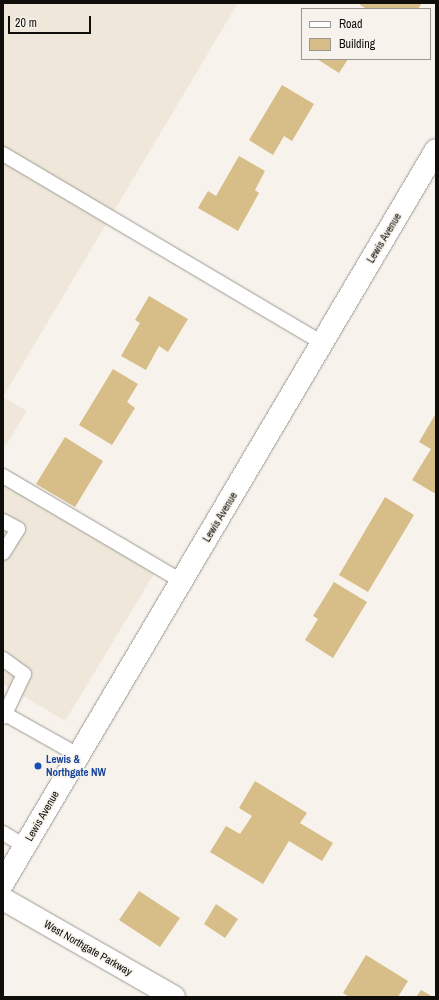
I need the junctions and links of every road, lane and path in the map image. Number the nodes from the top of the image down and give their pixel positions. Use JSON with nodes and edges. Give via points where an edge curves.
{"nodes":[{"id":1,"x":436,"y":150,"type":"edge"},
{"id":2,"x":3,"y":154,"type":"edge"},
{"id":3,"x":322,"y":344,"type":"junction"},
{"id":4,"x":3,"y":476,"type":"edge"},
{"id":5,"x":3,"y":521,"type":"edge"},
{"id":6,"x":3,"y":553,"type":"edge"},
{"id":7,"x":181,"y":581,"type":"junction"},
{"id":8,"x":3,"y":659,"type":"edge"},
{"id":9,"x":4,"y":715,"type":"edge"},
{"id":10,"x":78,"y":755,"type":"junction"},
{"id":11,"x":3,"y":833,"type":"edge"},
{"id":12,"x":25,"y":846,"type":"junction"},
{"id":13,"x":3,"y":883,"type":"edge"},
{"id":14,"x":3,"y":899,"type":"edge"},
{"id":15,"x":174,"y":997,"type":"edge"}],
"edges":[{"from":1,"to":3,"type":"main road","name":"Lewis Avenue"},
{"from":2,"to":3,"type":"lane"},
{"from":3,"to":7,"type":"main road","name":"Lewis Avenue"},
{"from":4,"to":7,"type":"lane"},
{"from":5,"to":6,"type":"lane","via":[[18,529]]},
{"from":7,"to":10,"type":"main road","name":"Lewis Avenue"},
{"from":8,"to":9,"type":"lane","via":[[24,674]]},
{"from":9,"to":10,"type":"lane"},
{"from":10,"to":12,"type":"main road","name":"Lewis Avenue"},
{"from":11,"to":12,"type":"lane"},
{"from":12,"to":13,"type":"main road","name":"Lewis Avenue"},
{"from":14,"to":15,"type":"main road","name":"West Northgate Parkway"}]}
